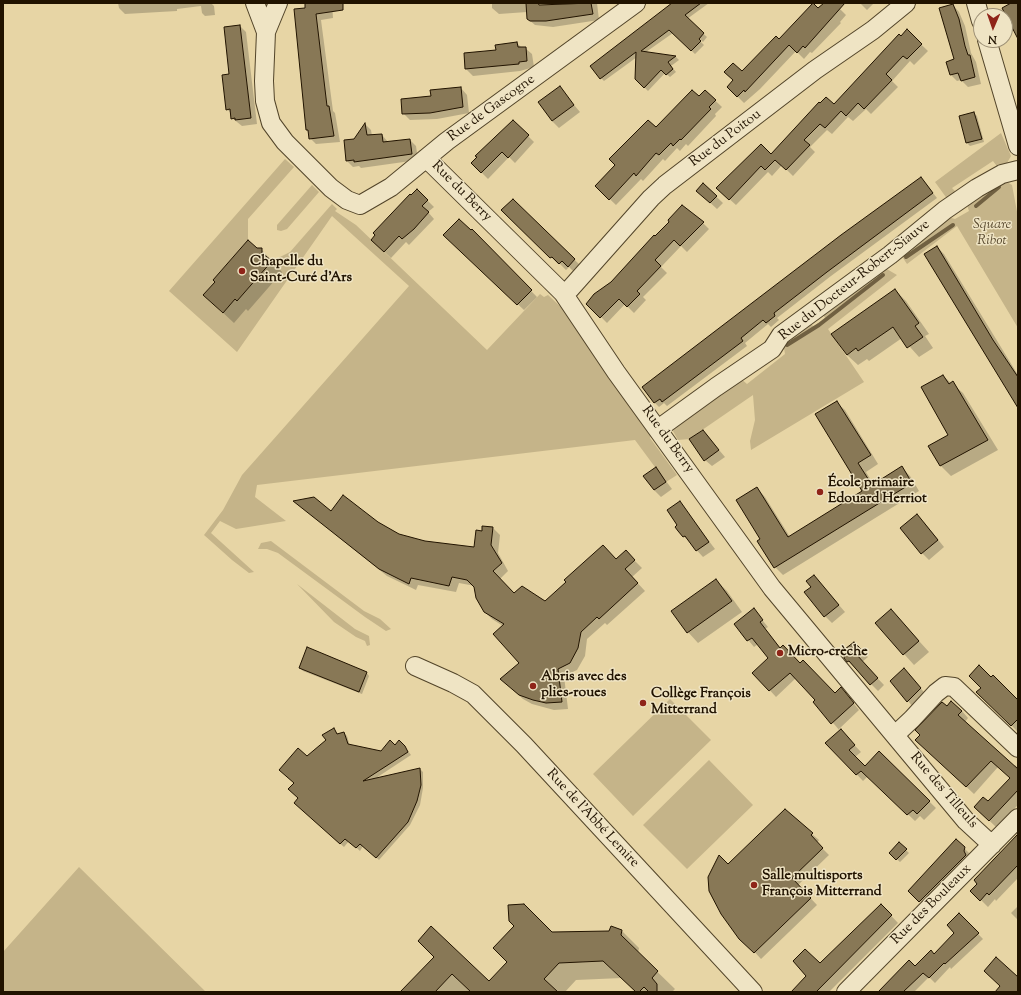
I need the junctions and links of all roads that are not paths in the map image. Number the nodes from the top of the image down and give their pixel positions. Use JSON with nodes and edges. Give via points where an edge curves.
{"nodes":[{"id":1,"x":255,"y":3,"type":"edge"},
{"id":2,"x":278,"y":3,"type":"edge"},
{"id":3,"x":636,"y":3,"type":"edge"},
{"id":4,"x":906,"y":3,"type":"edge"},
{"id":5,"x":615,"y":10,"type":"edge"},
{"id":6,"x":266,"y":32,"type":"junction"},
{"id":7,"x":989,"y":48,"type":"edge"},
{"id":8,"x":1018,"y":146,"type":"edge"},
{"id":9,"x":426,"y":158,"type":"junction"},
{"id":10,"x":1018,"y":170,"type":"edge"},
{"id":11,"x":563,"y":293,"type":"junction"},
{"id":12,"x":658,"y":429,"type":"junction"},
{"id":13,"x":414,"y":666,"type":"dead end"},
{"id":14,"x":895,"y":735,"type":"junction"},
{"id":15,"x":1018,"y":748,"type":"edge"},
{"id":16,"x":1018,"y":818,"type":"edge"},
{"id":17,"x":992,"y":845,"type":"junction"},
{"id":18,"x":753,"y":992,"type":"edge"},
{"id":19,"x":846,"y":992,"type":"edge"}],
"edges":[{"from":1,"to":6,"type":"street"},
{"from":2,"to":6,"type":"street"},
{"from":3,"to":5,"type":"street","name":"Rue de Gascogne"},
{"from":4,"to":11,"type":"street","name":"Rue du Poitou","via":[[660,189],[570,289]]},
{"from":5,"to":9,"type":"street","name":"Rue de Gascogne"},
{"from":6,"to":9,"type":"street","name":"Rue de Gascogne","via":[[265,100],[271,123],[285,142],[331,188],[347,200],[360,205],[390,187]]},
{"from":7,"to":8,"type":"street"},
{"from":9,"to":11,"type":"street","name":"Rue du Berry"},
{"from":10,"to":12,"type":"street","name":"Rue du Docteur-Robert-Siauve","via":[[1002,174],[946,210],[890,255],[781,335],[772,349]]},
{"from":11,"to":12,"type":"street","name":"Rue du Berry"},
{"from":12,"to":14,"type":"street","name":"Rue du Berry","via":[[772,588]]},
{"from":13,"to":18,"type":"street","name":"Rue de l'Abbé Lemire","via":[[473,694]]},
{"from":14,"to":15,"type":"street","via":[[945,686],[954,687]]},
{"from":14,"to":17,"type":"street","name":"Rue des Tilleuls","via":[[966,820]]},
{"from":16,"to":17,"type":"street","name":"Rue des Bouleaux"},
{"from":17,"to":19,"type":"street","name":"Rue des Bouleaux"}]}
